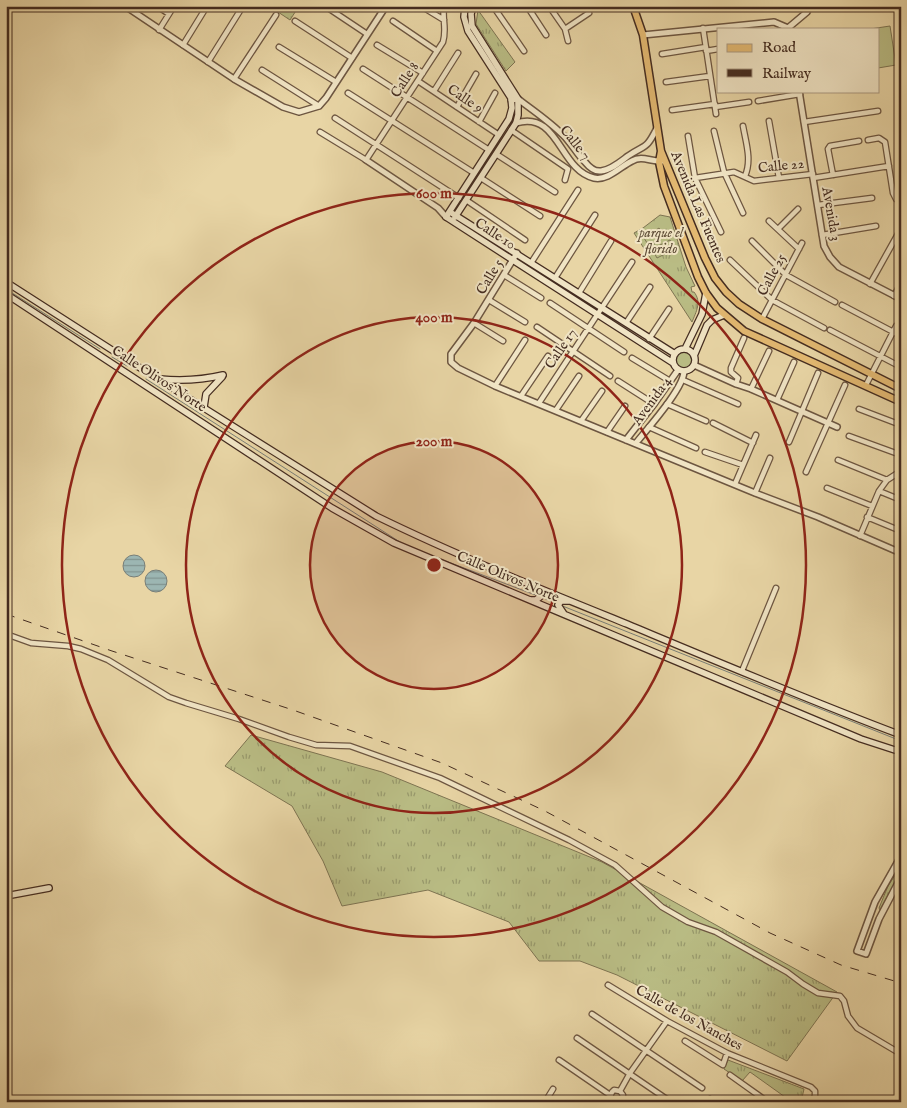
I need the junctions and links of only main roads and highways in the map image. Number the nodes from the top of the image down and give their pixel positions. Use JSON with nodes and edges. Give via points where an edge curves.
{"nodes":[{"id":1,"x":465,"y":6,"type":"edge"},
{"id":2,"x":473,"y":6,"type":"edge"},
{"id":3,"x":634,"y":6,"type":"edge"},
{"id":4,"x":663,"y":161,"type":"junction"},
{"id":5,"x":454,"y":218,"type":"junction"},
{"id":6,"x":6,"y":282,"type":"edge"},
{"id":7,"x":706,"y":293,"type":"junction"},
{"id":8,"x":6,"y":294,"type":"edge"},
{"id":9,"x":600,"y":311,"type":"junction"},
{"id":10,"x":724,"y":315,"type":"junction"},
{"id":11,"x":685,"y":349,"type":"junction"},
{"id":12,"x":675,"y":354,"type":"junction"},
{"id":13,"x":694,"y":356,"type":"junction"},
{"id":14,"x":673,"y":362,"type":"junction"},
{"id":15,"x":158,"y":379,"type":"junction"},
{"id":16,"x":901,"y":390,"type":"edge"},
{"id":17,"x":901,"y":402,"type":"edge"},
{"id":18,"x":204,"y":407,"type":"junction"},
{"id":19,"x":539,"y":589,"type":"junction"},
{"id":20,"x":533,"y":600,"type":"junction"},
{"id":21,"x":568,"y":601,"type":"junction"},
{"id":22,"x":563,"y":613,"type":"junction"},
{"id":23,"x":901,"y":734,"type":"edge"},
{"id":24,"x":901,"y":752,"type":"edge"},
{"id":25,"x":49,"y":888,"type":"dead end"},
{"id":26,"x":6,"y":896,"type":"edge"}],
"edges":[{"from":1,"to":5,"type":"main road","name":"Calle 10","via":[[468,31],[503,85],[512,108],[499,136],[448,214]]},
{"from":2,"to":5,"type":"main road","name":"Calle 7","via":[[472,26],[518,99],[518,115],[516,123]]},
{"from":3,"to":4,"type":"main road","name":"Avenida Las Fuentes","via":[[643,35]]},
{"from":4,"to":7,"type":"main road","name":"Avenida Las Fuentes","via":[[664,186],[691,262]]},
{"from":4,"to":16,"type":"main road","name":"Avenida Las Fuentes","via":[[705,258],[726,292],[762,319]]},
{"from":5,"to":9,"type":"main road","name":"Calle 10","via":[[513,260]]},
{"from":5,"to":9,"type":"main road","name":"Calle 10","via":[[532,262]]},
{"from":6,"to":15,"type":"main road","name":"Calle Olivos Norte"},
{"from":7,"to":10,"type":"main road","name":"Avenida Las Fuentes"},
{"from":7,"to":11,"type":"main road","via":[[702,314]]},
{"from":8,"to":20,"type":"main road","name":"Calle Olivos Norte","via":[[332,508],[394,543]]},
{"from":9,"to":12,"type":"main road","name":"Calle 10"},
{"from":9,"to":14,"type":"main road","name":"Calle 10"},
{"from":10,"to":13,"type":"main road","via":[[707,325]]},
{"from":10,"to":17,"type":"main road","name":"Avenida Las Fuentes","via":[[744,331]]},
{"from":11,"to":12,"type":"main road"},
{"from":11,"to":13,"type":"main road"},
{"from":12,"to":14,"type":"main road"},
{"from":13,"to":14,"type":"main road","via":[[694,365],[684,372],[678,370]]},
{"from":15,"to":18,"type":"main road","name":"Calle Olivos Norte"},
{"from":15,"to":18,"type":"main road","via":[[204,380],[223,375],[209,390]]},
{"from":18,"to":19,"type":"main road","name":"Calle Olivos Norte","via":[[376,516]]},
{"from":19,"to":20,"type":"main road","via":[[541,596]]},
{"from":19,"to":21,"type":"main road","name":"Calle Olivos Norte"},
{"from":20,"to":22,"type":"main road","name":"Calle Olivos Norte"},
{"from":21,"to":22,"type":"main road","via":[[558,605]]},
{"from":21,"to":23,"type":"main road","name":"Calle Olivos Norte"},
{"from":22,"to":24,"type":"main road","name":"Calle Olivos Norte"},
{"from":25,"to":26,"type":"main road"}]}
